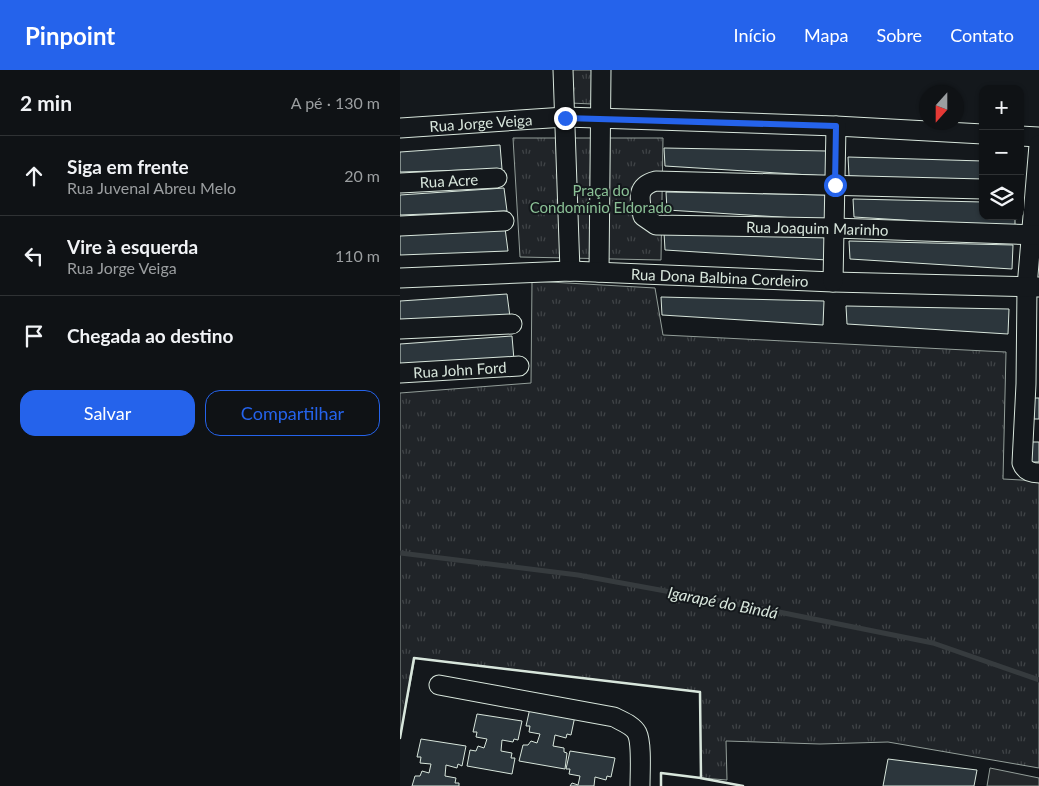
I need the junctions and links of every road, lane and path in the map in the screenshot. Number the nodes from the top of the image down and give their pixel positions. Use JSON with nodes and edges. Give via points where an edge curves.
{"nodes":[{"id":1,"x":562,"y":70,"type":"edge"},
{"id":2,"x":601,"y":70,"type":"edge"},
{"id":3,"x":565,"y":118,"type":"junction"},
{"id":4,"x":600,"y":118,"type":"junction"},
{"id":5,"x":836,"y":126,"type":"junction"},
{"id":6,"x":400,"y":128,"type":"edge"},
{"id":7,"x":979,"y":134,"type":"edge"},
{"id":8,"x":1024,"y":136,"type":"edge"},
{"id":9,"x":1039,"y":136,"type":"edge"},
{"id":10,"x":1039,"y":145,"type":"edge"},
{"id":11,"x":497,"y":178,"type":"dead end"},
{"id":12,"x":400,"y":183,"type":"edge"},
{"id":13,"x":835,"y":185,"type":"junction"},
{"id":14,"x":979,"y":190,"type":"edge"},
{"id":15,"x":1031,"y":191,"type":"edge"},
{"id":16,"x":504,"y":221,"type":"dead end"},
{"id":17,"x":400,"y":226,"type":"edge"},
{"id":18,"x":834,"y":228,"type":"junction"},
{"id":19,"x":1035,"y":235,"type":"edge"},
{"id":20,"x":570,"y":271,"type":"junction"},
{"id":21,"x":599,"y":272,"type":"junction"},
{"id":22,"x":400,"y":278,"type":"edge"},
{"id":23,"x":833,"y":282,"type":"junction"},
{"id":24,"x":1033,"y":287,"type":"edge"},
{"id":25,"x":512,"y":324,"type":"dead end"},
{"id":26,"x":400,"y":329,"type":"edge"},
{"id":27,"x":519,"y":366,"type":"dead end"},
{"id":28,"x":400,"y":374,"type":"edge"},
{"id":29,"x":1033,"y":384,"type":"edge"},
{"id":30,"x":1031,"y":429,"type":"edge"},
{"id":31,"x":1039,"y":474,"type":"edge"},
{"id":32,"x":439,"y":685,"type":"dead end"},
{"id":33,"x":640,"y":786,"type":"edge"}],
"edges":[{"from":1,"to":3,"type":"street"},
{"from":2,"to":4,"type":"street"},
{"from":3,"to":4,"type":"street","name":"Rua Jorge Veiga"},
{"from":3,"to":6,"type":"street","name":"Rua Jorge Veiga"},
{"from":3,"to":20,"type":"street"},
{"from":4,"to":5,"type":"street","name":"Rua Jorge Veiga"},
{"from":4,"to":21,"type":"street"},
{"from":5,"to":7,"type":"street","name":"Rua Jorge Veiga"},
{"from":5,"to":13,"type":"street"},
{"from":8,"to":9,"type":"street"},
{"from":10,"to":15,"type":"street"},
{"from":11,"to":12,"type":"street","name":"Rua Acre"},
{"from":13,"to":14,"type":"street"},
{"from":13,"to":18,"type":"street"},
{"from":13,"to":18,"type":"street","name":"Rua Joaquim Marinho","via":[[656,181],[648,183],[639,199],[643,216],[656,225]]},
{"from":15,"to":19,"type":"street"},
{"from":16,"to":17,"type":"street"},
{"from":18,"to":19,"type":"street","name":"Rua Joaquim Marinho"},
{"from":18,"to":23,"type":"street"},
{"from":19,"to":24,"type":"street"},
{"from":20,"to":21,"type":"street","name":"Rua Dona Balbina Cordeiro"},
{"from":20,"to":22,"type":"street","name":"Rua Dona Balbina Cordeiro"},
{"from":21,"to":23,"type":"street","name":"Rua Dona Balbina Cordeiro"},
{"from":23,"to":24,"type":"street","name":"Rua Dona Balbina Cordeiro"},
{"from":24,"to":29,"type":"street"},
{"from":25,"to":26,"type":"street"},
{"from":27,"to":28,"type":"street","name":"Rua John Ford"},
{"from":29,"to":30,"type":"street"},
{"from":30,"to":31,"type":"street","via":[[1022,463],[1028,472]]},
{"from":32,"to":33,"type":"street","via":[[614,717],[637,733]]}]}
